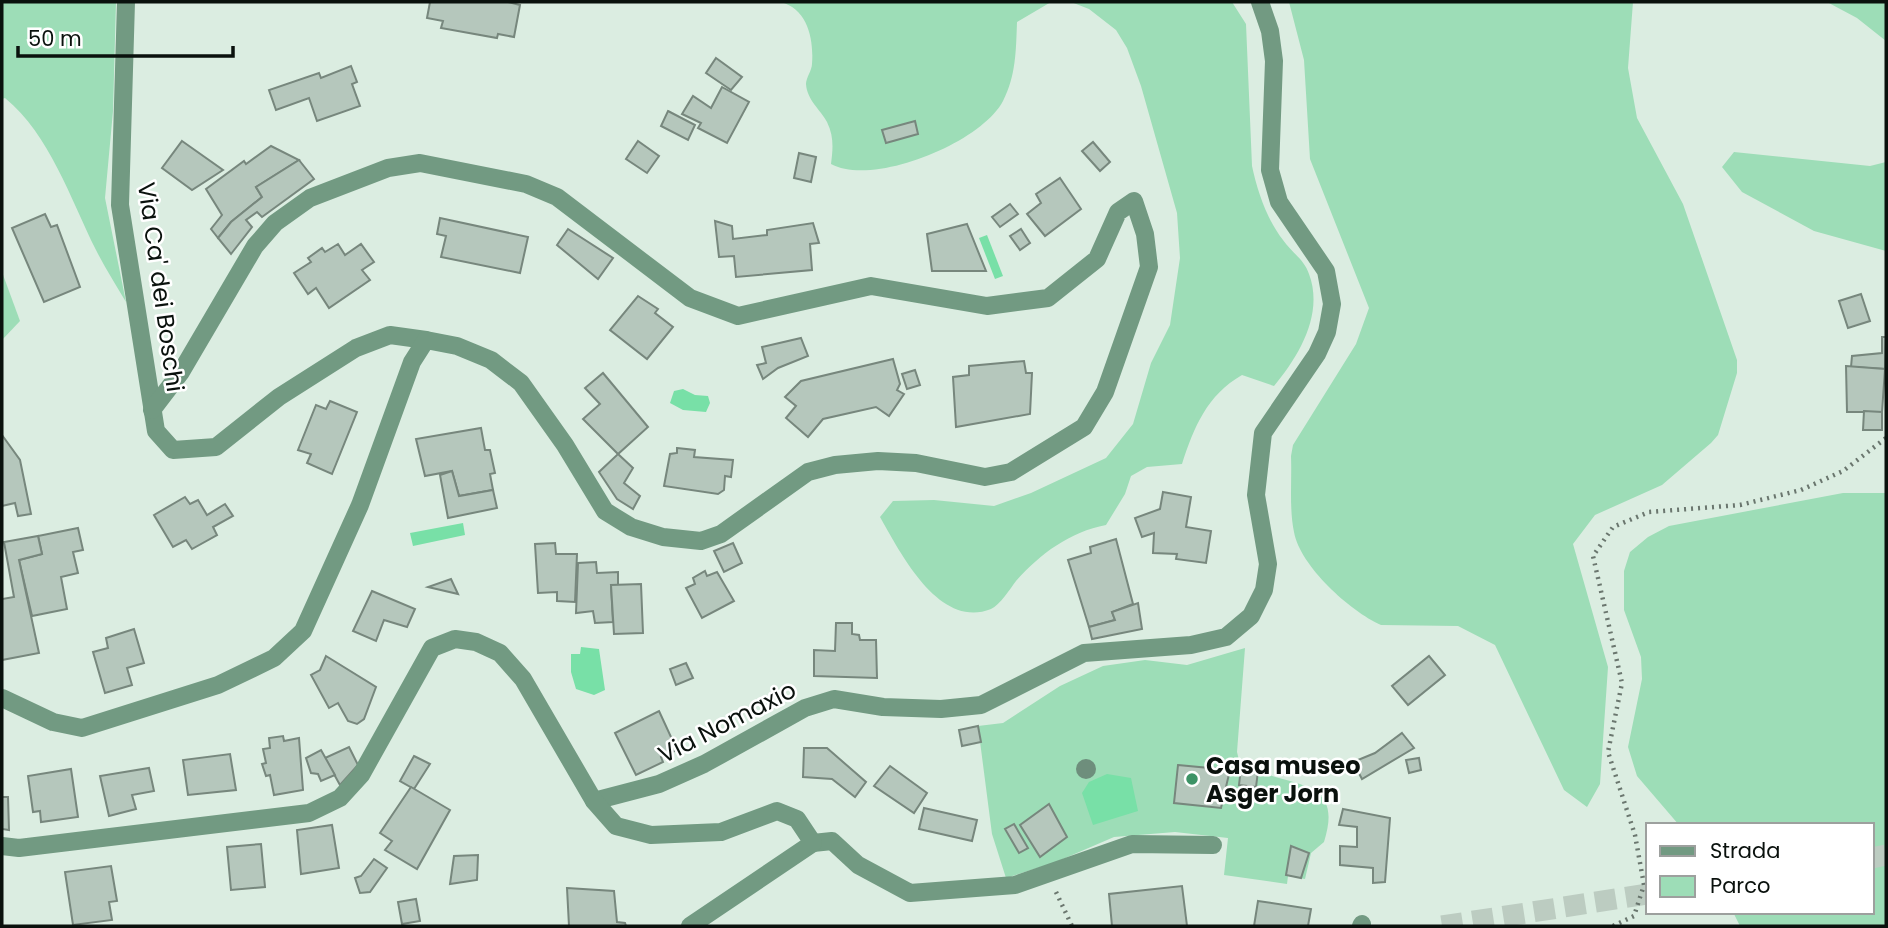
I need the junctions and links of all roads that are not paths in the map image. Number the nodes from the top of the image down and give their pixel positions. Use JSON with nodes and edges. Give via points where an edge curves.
{"nodes":[{"id":1,"x":126,"y":2,"type":"edge"},
{"id":2,"x":1260,"y":2,"type":"edge"},
{"id":3,"x":426,"y":340,"type":"junction"},
{"id":4,"x":152,"y":410,"type":"junction"},
{"id":5,"x":2,"y":698,"type":"edge"},
{"id":6,"x":594,"y":801,"type":"junction"},
{"id":7,"x":813,"y":843,"type":"junction"},
{"id":8,"x":2,"y":845,"type":"edge"},
{"id":9,"x":1213,"y":845,"type":"dead end"},
{"id":10,"x":690,"y":926,"type":"edge"}],
"edges":[{"from":1,"to":4,"type":"street","name":"Via Ca' dei Boschi","via":[[120,205]]},
{"from":2,"to":6,"type":"street","name":"Via Nomaxio","via":[[1274,61],[1270,170],[1279,202],[1326,271],[1332,304],[1317,354],[1263,433],[1256,495],[1268,564],[1265,590],[1251,616],[1226,637],[1191,645],[1084,653],[981,705],[883,707],[834,699],[805,708],[659,784]]},
{"from":3,"to":4,"type":"street","name":"Via Ca' dei Boschi","via":[[390,335],[356,348],[279,397],[216,447],[173,450],[156,431]]},
{"from":3,"to":4,"type":"street","via":[[491,360],[521,383],[605,511],[631,527],[663,537],[701,541],[721,534],[808,472],[878,461],[916,463],[985,477],[1011,472],[1084,426],[1105,392],[1149,267],[1145,234],[1134,201],[1118,212],[1097,259],[1048,298],[987,306],[871,285],[738,316],[690,298],[557,197],[526,184],[420,163],[388,168],[310,198],[275,223],[255,246],[181,372]]},
{"from":3,"to":5,"type":"street","via":[[412,362],[360,505],[309,619],[303,631],[274,658],[218,685],[82,729],[53,722]]},
{"from":6,"to":7,"type":"street","via":[[616,826],[651,835],[721,832],[777,811],[797,819]]},
{"from":6,"to":8,"type":"street","via":[[523,678],[500,653],[455,639],[432,648],[361,775],[340,798],[309,813],[19,848]]},
{"from":7,"to":9,"type":"street","via":[[832,841],[858,865],[910,893],[1015,885],[1132,844]]},
{"from":7,"to":10,"type":"street"}]}
